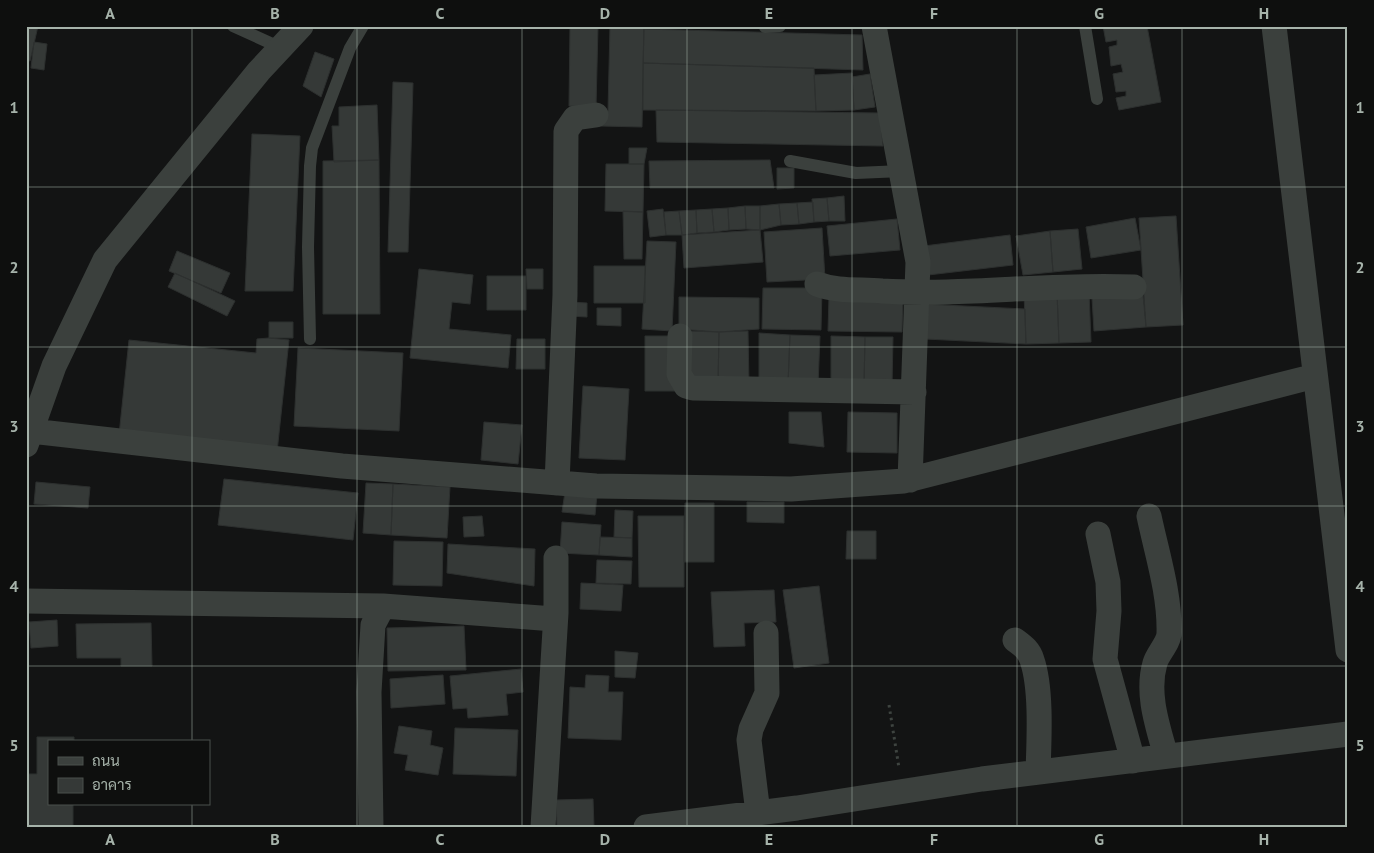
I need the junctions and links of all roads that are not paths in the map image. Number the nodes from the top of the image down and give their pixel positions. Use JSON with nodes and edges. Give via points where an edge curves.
{"nodes":[{"id":1,"x":233,"y":26,"type":"edge"},
{"id":2,"x":301,"y":26,"type":"edge"},
{"id":3,"x":363,"y":26,"type":"edge"},
{"id":4,"x":780,"y":26,"type":"edge"},
{"id":5,"x":874,"y":26,"type":"edge"},
{"id":6,"x":1085,"y":26,"type":"edge"},
{"id":7,"x":1274,"y":26,"type":"edge"},
{"id":8,"x":765,"y":27,"type":"edge"},
{"id":9,"x":279,"y":47,"type":"junction"},
{"id":10,"x":1097,"y":99,"type":"dead end"},
{"id":11,"x":596,"y":116,"type":"dead end"},
{"id":12,"x":790,"y":160,"type":"dead end"},
{"id":13,"x":902,"y":171,"type":"junction"},
{"id":14,"x":817,"y":284,"type":"dead end"},
{"id":15,"x":1134,"y":286,"type":"dead end"},
{"id":16,"x":917,"y":294,"type":"junction"},
{"id":17,"x":680,"y":336,"type":"dead end"},
{"id":18,"x":310,"y":340,"type":"dead end"},
{"id":19,"x":1315,"y":376,"type":"junction"},
{"id":20,"x":914,"y":392,"type":"junction"},
{"id":21,"x":29,"y":438,"type":"edge"},
{"id":22,"x":910,"y":480,"type":"junction"},
{"id":23,"x":557,"y":483,"type":"junction"},
{"id":24,"x":1149,"y":516,"type":"dead end"},
{"id":25,"x":1098,"y":534,"type":"dead end"},
{"id":26,"x":556,"y":558,"type":"dead end"},
{"id":27,"x":1345,"y":582,"type":"edge"},
{"id":28,"x":26,"y":601,"type":"edge"},
{"id":29,"x":383,"y":606,"type":"junction"},
{"id":30,"x":554,"y":619,"type":"junction"},
{"id":31,"x":766,"y":633,"type":"dead end"},
{"id":32,"x":1015,"y":640,"type":"dead end"},
{"id":33,"x":1348,"y":650,"type":"edge"},
{"id":34,"x":1348,"y":734,"type":"edge"},
{"id":35,"x":1166,"y":756,"type":"junction"},
{"id":36,"x":1133,"y":760,"type":"junction"},
{"id":37,"x":1038,"y":772,"type":"junction"},
{"id":38,"x":758,"y":813,"type":"junction"},
{"id":39,"x":371,"y":827,"type":"edge"},
{"id":40,"x":543,"y":827,"type":"edge"},
{"id":41,"x":646,"y":827,"type":"edge"}],
"edges":[{"from":1,"to":9,"type":"lane"},
{"from":2,"to":9,"type":"street"},
{"from":3,"to":18,"type":"lane","via":[[350,48],[312,148],[308,247]]},
{"from":4,"to":8,"type":"lane"},
{"from":5,"to":13,"type":"street"},
{"from":6,"to":10,"type":"lane"},
{"from":7,"to":19,"type":"street"},
{"from":9,"to":21,"type":"street","via":[[105,260],[54,366]]},
{"from":11,"to":23,"type":"street","via":[[575,118],[566,131]]},
{"from":12,"to":13,"type":"lane","via":[[856,173]]},
{"from":13,"to":16,"type":"street","via":[[918,262]]},
{"from":14,"to":16,"type":"street"},
{"from":15,"to":16,"type":"street","via":[[1085,285]]},
{"from":16,"to":20,"type":"street"},
{"from":17,"to":20,"type":"street","via":[[679,374],[686,386],[693,388]]},
{"from":19,"to":22,"type":"street"},
{"from":19,"to":27,"type":"street"},
{"from":20,"to":22,"type":"street"},
{"from":21,"to":23,"type":"street"},
{"from":22,"to":23,"type":"street","via":[[791,489]]},
{"from":24,"to":35,"type":"street","via":[[1170,635],[1155,662],[1152,684],[1154,714]]},
{"from":25,"to":36,"type":"street","via":[[1108,582],[1105,659]]},
{"from":26,"to":30,"type":"street"},
{"from":27,"to":33,"type":"street"},
{"from":28,"to":29,"type":"street"},
{"from":29,"to":30,"type":"street"},
{"from":29,"to":39,"type":"street","via":[[373,625],[371,654]]},
{"from":30,"to":40,"type":"street"},
{"from":31,"to":38,"type":"street","via":[[767,694],[749,740]]},
{"from":32,"to":37,"type":"street","via":[[1028,651],[1035,675]]},
{"from":34,"to":35,"type":"street"},
{"from":35,"to":36,"type":"street"},
{"from":36,"to":37,"type":"street"},
{"from":37,"to":38,"type":"street"},
{"from":38,"to":41,"type":"street"}]}
